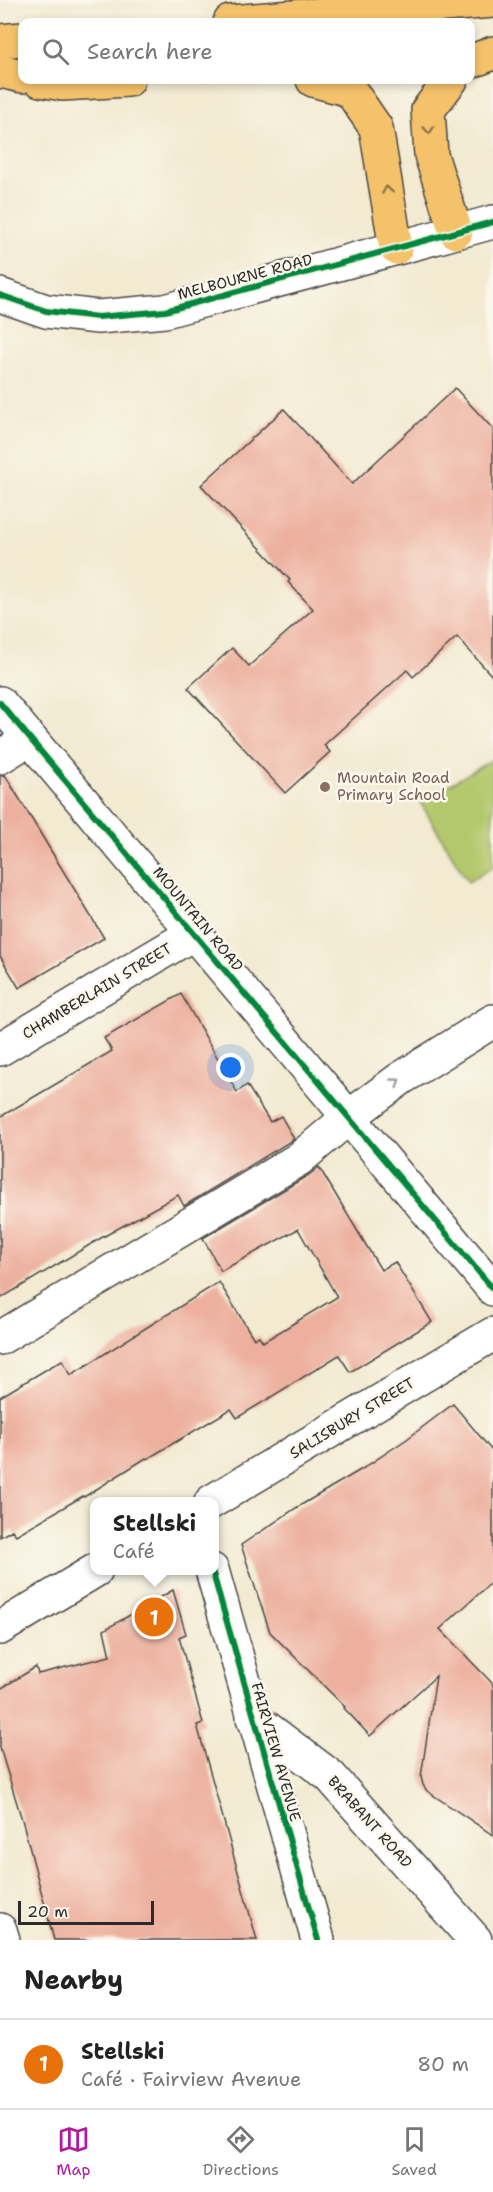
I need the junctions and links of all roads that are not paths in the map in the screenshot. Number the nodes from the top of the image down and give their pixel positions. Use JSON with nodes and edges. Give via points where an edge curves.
{"nodes":[{"id":1,"x":493,"y":2,"type":"edge"},
{"id":2,"x":283,"y":18,"type":"edge"},
{"id":3,"x":18,"y":39,"type":"edge"},
{"id":4,"x":0,"y":41,"type":"edge"},
{"id":5,"x":493,"y":53,"type":"edge"},
{"id":6,"x":475,"y":60,"type":"edge"},
{"id":7,"x":0,"y":71,"type":"edge"},
{"id":8,"x":18,"y":75,"type":"edge"},
{"id":9,"x":328,"y":84,"type":"edge"},
{"id":10,"x":448,"y":84,"type":"edge"},
{"id":11,"x":493,"y":222,"type":"edge"},
{"id":12,"x":456,"y":232,"type":"junction"},
{"id":13,"x":396,"y":248,"type":"junction"},
{"id":14,"x":0,"y":295,"type":"edge"},
{"id":15,"x":0,"y":703,"type":"edge"},
{"id":16,"x":29,"y":739,"type":"junction"},
{"id":17,"x":0,"y":757,"type":"edge"},
{"id":18,"x":195,"y":933,"type":"junction"},
{"id":19,"x":493,"y":1021,"type":"edge"},
{"id":20,"x":0,"y":1049,"type":"edge"},
{"id":21,"x":349,"y":1117,"type":"junction"},
{"id":22,"x":493,"y":1289,"type":"edge"},
{"id":23,"x":493,"y":1334,"type":"edge"},
{"id":24,"x":0,"y":1338,"type":"edge"},
{"id":25,"x":219,"y":1497,"type":"edge"},
{"id":26,"x":90,"y":1574,"type":"edge"},
{"id":27,"x":213,"y":1575,"type":"edge"},
{"id":28,"x":0,"y":1628,"type":"edge"},
{"id":29,"x":253,"y":1718,"type":"junction"},
{"id":30,"x":0,"y":1930,"type":"edge"},
{"id":31,"x":3,"y":1940,"type":"edge"},
{"id":32,"x":318,"y":1940,"type":"edge"},
{"id":33,"x":475,"y":1940,"type":"edge"}],
"edges":[{"from":1,"to":2,"type":"highway"},
{"from":3,"to":4,"type":"highway"},
{"from":5,"to":6,"type":"highway"},
{"from":7,"to":8,"type":"highway"},
{"from":13,"to":9,"type":"highway","one_way":true,"via":[[376,128],[350,90]]},
{"from":10,"to":12,"type":"highway","one_way":true,"via":[[428,110],[431,155]]},
{"from":11,"to":12,"type":"street","name":"MELBOURNE ROAD"},
{"from":12,"to":13,"type":"street","name":"MELBOURNE ROAD"},
{"from":13,"to":14,"type":"street","name":"MELBOURNE ROAD","via":[[165,311],[98,317],[46,311]]},
{"from":15,"to":16,"type":"street","name":"MOUNTAIN ROAD"},
{"from":16,"to":17,"type":"street"},
{"from":16,"to":18,"type":"street","name":"MOUNTAIN ROAD"},
{"from":18,"to":20,"type":"street","name":"CHAMBERLAIN STREET"},
{"from":18,"to":21,"type":"street","name":"MOUNTAIN ROAD"},
{"from":21,"to":19,"type":"street","one_way":true,"via":[[400,1079]]},
{"from":21,"to":22,"type":"street","name":"MOUNTAIN ROAD"},
{"from":21,"to":24,"type":"street","via":[[299,1159]]},
{"from":23,"to":25,"type":"street","name":"SALISBURY STREET"},
{"from":26,"to":28,"type":"street"},
{"from":27,"to":29,"type":"street","name":"FAIRVIEW AVENUE"},
{"from":29,"to":32,"type":"street","name":"FAIRVIEW AVENUE"},
{"from":29,"to":33,"type":"street","name":"BRABANT ROAD","via":[[330,1776]]},
{"from":30,"to":31,"type":"street"}]}
